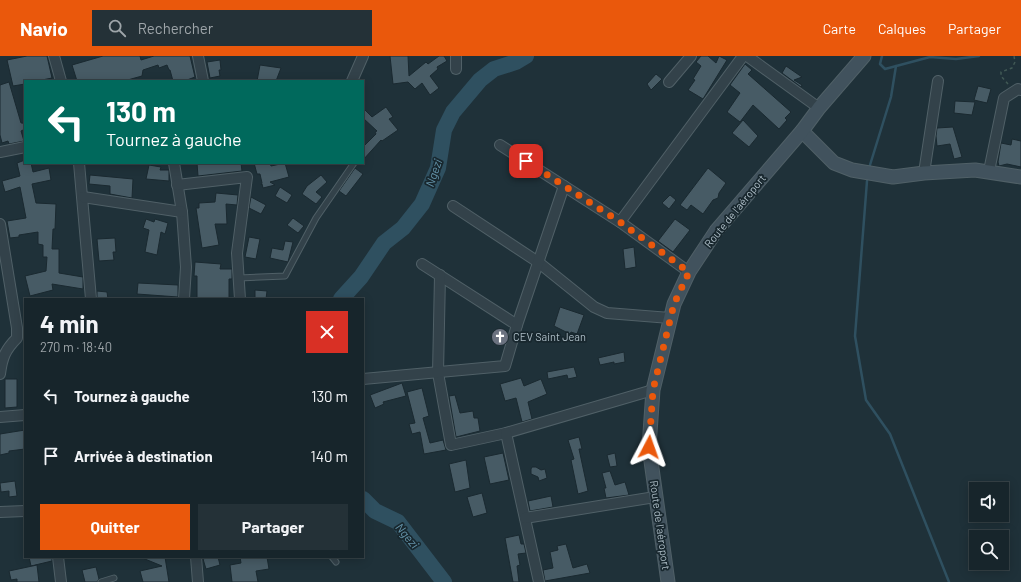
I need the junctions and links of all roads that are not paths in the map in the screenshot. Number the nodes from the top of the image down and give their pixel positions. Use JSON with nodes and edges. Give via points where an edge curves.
{"nodes":[{"id":1,"x":54,"y":56,"type":"edge"},
{"id":2,"x":198,"y":56,"type":"edge"},
{"id":3,"x":363,"y":56,"type":"edge"},
{"id":4,"x":456,"y":56,"type":"edge"},
{"id":5,"x":691,"y":56,"type":"edge"},
{"id":6,"x":743,"y":56,"type":"edge"},
{"id":7,"x":747,"y":56,"type":"edge"},
{"id":8,"x":864,"y":56,"type":"edge"},
{"id":9,"x":456,"y":68,"type":"dead end"},
{"id":10,"x":61,"y":80,"type":"edge"},
{"id":11,"x":203,"y":80,"type":"edge"},
{"id":12,"x":352,"y":80,"type":"edge"},
{"id":13,"x":938,"y":81,"type":"dead end"},
{"id":14,"x":669,"y":82,"type":"dead end"},
{"id":15,"x":1018,"y":91,"type":"edge"},
{"id":16,"x":819,"y":108,"type":"junction"},
{"id":17,"x":802,"y":131,"type":"junction"},
{"id":18,"x":500,"y":145,"type":"dead end"},
{"id":19,"x":24,"y":147,"type":"edge"},
{"id":20,"x":0,"y":152,"type":"edge"},
{"id":21,"x":79,"y":164,"type":"edge"},
{"id":22,"x":174,"y":164,"type":"edge"},
{"id":23,"x":353,"y":164,"type":"edge"},
{"id":24,"x":989,"y":171,"type":"junction"},
{"id":25,"x":924,"y":173,"type":"junction"},
{"id":26,"x":1021,"y":177,"type":"edge"},
{"id":27,"x":177,"y":184,"type":"junction"},
{"id":28,"x":564,"y":186,"type":"junction"},
{"id":29,"x":83,"y":197,"type":"junction"},
{"id":30,"x":453,"y":206,"type":"dead end"},
{"id":31,"x":182,"y":212,"type":"junction"},
{"id":32,"x":620,"y":222,"type":"junction"},
{"id":33,"x":0,"y":224,"type":"edge"},
{"id":34,"x":538,"y":262,"type":"junction"},
{"id":35,"x":422,"y":264,"type":"dead end"},
{"id":36,"x":689,"y":272,"type":"junction"},
{"id":37,"x":440,"y":275,"type":"junction"},
{"id":38,"x":239,"y":278,"type":"junction"},
{"id":39,"x":91,"y":298,"type":"edge"},
{"id":40,"x":184,"y":298,"type":"edge"},
{"id":41,"x":240,"y":298,"type":"edge"},
{"id":42,"x":670,"y":318,"type":"junction"},
{"id":43,"x":517,"y":325,"type":"junction"},
{"id":44,"x":21,"y":339,"type":"edge"},
{"id":45,"x":438,"y":373,"type":"junction"},
{"id":46,"x":0,"y":374,"type":"edge"},
{"id":47,"x":364,"y":380,"type":"edge"},
{"id":48,"x":653,"y":390,"type":"junction"},
{"id":49,"x":24,"y":415,"type":"edge"},
{"id":50,"x":0,"y":417,"type":"edge"},
{"id":51,"x":506,"y":433,"type":"junction"},
{"id":52,"x":655,"y":497,"type":"junction"},
{"id":53,"x":0,"y":512,"type":"edge"},
{"id":54,"x":24,"y":512,"type":"edge"},
{"id":55,"x":525,"y":518,"type":"junction"},
{"id":56,"x":58,"y":558,"type":"edge"},
{"id":57,"x":196,"y":558,"type":"edge"},
{"id":58,"x":114,"y":578,"type":"dead end"},
{"id":59,"x":61,"y":582,"type":"edge"},
{"id":60,"x":101,"y":582,"type":"edge"},
{"id":61,"x":198,"y":582,"type":"edge"},
{"id":62,"x":539,"y":582,"type":"edge"},
{"id":63,"x":668,"y":582,"type":"edge"}],
"edges":[{"from":1,"to":10,"type":"street"},
{"from":2,"to":11,"type":"street"},
{"from":3,"to":12,"type":"street"},
{"from":4,"to":9,"type":"street"},
{"from":5,"to":14,"type":"street"},
{"from":6,"to":32,"type":"street"},
{"from":7,"to":16,"type":"street"},
{"from":8,"to":16,"type":"street","name":"Route de l'aéroport"},
{"from":13,"to":25,"type":"street"},
{"from":15,"to":24,"type":"street","via":[[1004,98]]},
{"from":16,"to":17,"type":"street","name":"Route de l'aéroport"},
{"from":17,"to":25,"type":"street","via":[[834,163],[852,170],[893,177]]},
{"from":17,"to":36,"type":"street","name":"Route de l'aéroport","via":[[716,231]]},
{"from":18,"to":28,"type":"street"},
{"from":19,"to":20,"type":"street"},
{"from":21,"to":29,"type":"street"},
{"from":22,"to":27,"type":"street"},
{"from":23,"to":38,"type":"lane","via":[[316,218],[285,276]]},
{"from":24,"to":25,"type":"street"},
{"from":24,"to":26,"type":"street"},
{"from":27,"to":31,"type":"street"},
{"from":27,"to":38,"type":"street","via":[[247,178],[237,252]]},
{"from":28,"to":32,"type":"street"},
{"from":28,"to":34,"type":"street"},
{"from":29,"to":31,"type":"street"},
{"from":29,"to":39,"type":"street"},
{"from":30,"to":34,"type":"street"},
{"from":31,"to":40,"type":"street","via":[[186,267]]},
{"from":32,"to":36,"type":"street"},
{"from":33,"to":44,"type":"street"},
{"from":34,"to":42,"type":"street","via":[[594,307],[607,313]]},
{"from":34,"to":43,"type":"street"},
{"from":35,"to":37,"type":"street"},
{"from":36,"to":42,"type":"street","name":"Route de l'aéroport"},
{"from":37,"to":43,"type":"street"},
{"from":37,"to":45,"type":"street"},
{"from":38,"to":41,"type":"street"},
{"from":42,"to":48,"type":"street","name":"Route de l'aéroport"},
{"from":43,"to":45,"type":"street","via":[[506,366]]},
{"from":44,"to":46,"type":"street","via":[[7,348]]},
{"from":45,"to":47,"type":"street"},
{"from":45,"to":51,"type":"street","via":[[451,445]]},
{"from":48,"to":51,"type":"street"},
{"from":48,"to":52,"type":"street","name":"Route de l'aéroport","via":[[649,447]]},
{"from":49,"to":50,"type":"street"},
{"from":51,"to":55,"type":"street"},
{"from":52,"to":55,"type":"street"},
{"from":52,"to":63,"type":"street","name":"Route de l'aéroport"},
{"from":53,"to":54,"type":"street"},
{"from":55,"to":62,"type":"street"},
{"from":56,"to":59,"type":"street"},
{"from":57,"to":61,"type":"street"},
{"from":58,"to":60,"type":"lane"}]}
